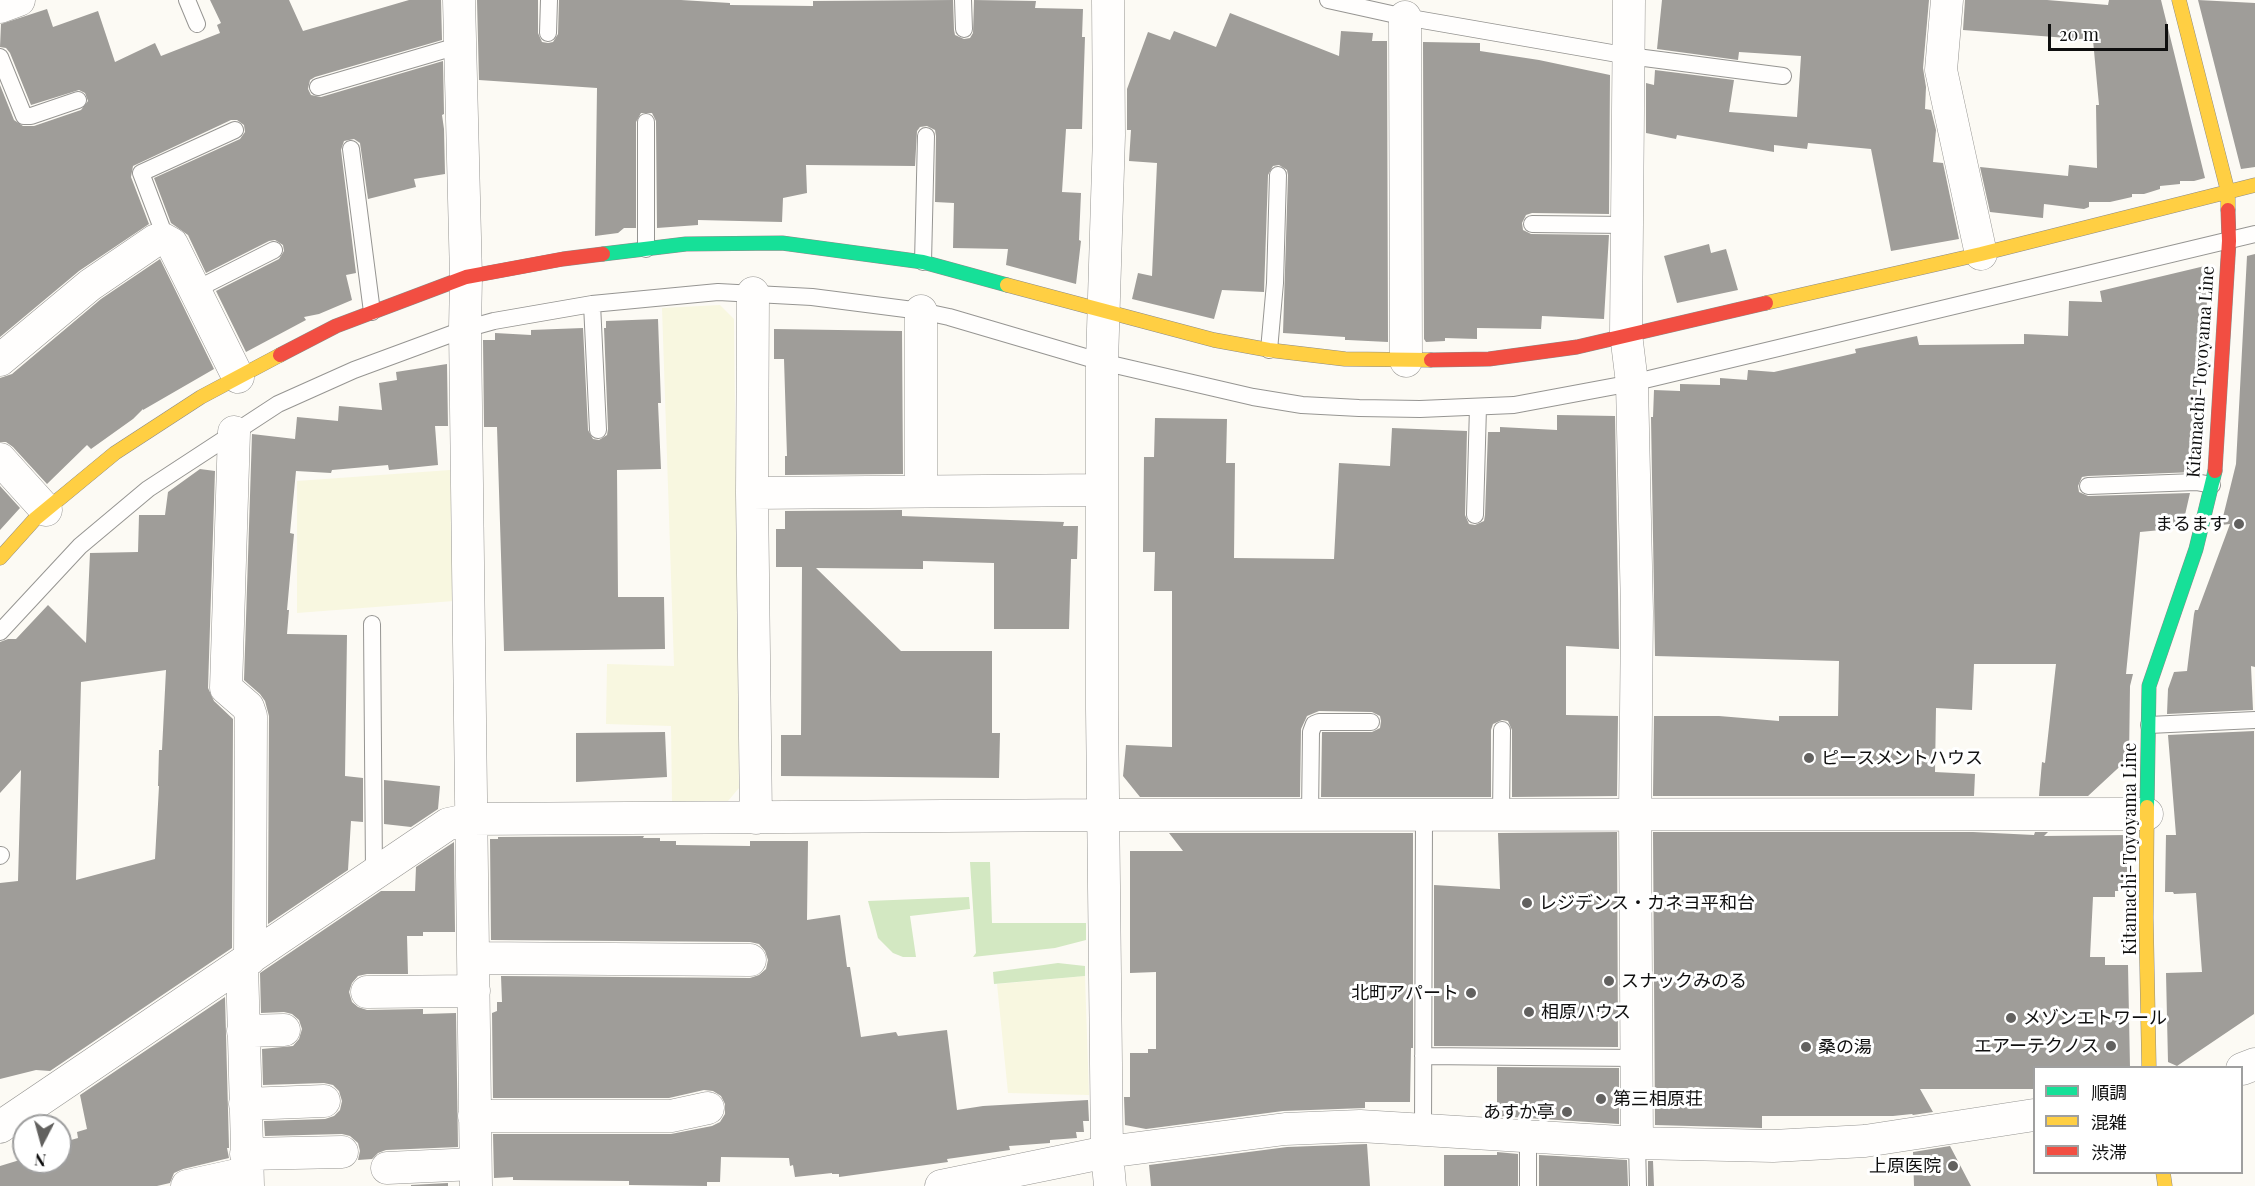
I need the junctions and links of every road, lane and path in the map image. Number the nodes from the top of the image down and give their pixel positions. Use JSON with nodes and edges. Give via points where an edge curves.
{"nodes":[{"id":1,"x":19,"y":0,"type":"edge"},
{"id":2,"x":187,"y":0,"type":"edge"},
{"id":3,"x":459,"y":0,"type":"edge"},
{"id":4,"x":549,"y":0,"type":"edge"},
{"id":5,"x":963,"y":0,"type":"edge"},
{"id":6,"x":1107,"y":0,"type":"edge"},
{"id":7,"x":1328,"y":0,"type":"edge"},
{"id":8,"x":1629,"y":0,"type":"edge"},
{"id":9,"x":1947,"y":0,"type":"edge"},
{"id":10,"x":2179,"y":0,"type":"edge"},
{"id":11,"x":0,"y":7,"type":"edge"},
{"id":12,"x":1405,"y":17,"type":"junction"},
{"id":13,"x":197,"y":24,"type":"dead end"},
{"id":14,"x":964,"y":28,"type":"dead end"},
{"id":15,"x":548,"y":33,"type":"dead end"},
{"id":16,"x":461,"y":45,"type":"junction"},
{"id":17,"x":1629,"y":56,"type":"junction"},
{"id":18,"x":0,"y":57,"type":"edge"},
{"id":19,"x":1783,"y":76,"type":"dead end"},
{"id":20,"x":318,"y":87,"type":"dead end"},
{"id":21,"x":78,"y":100,"type":"dead end"},
{"id":22,"x":646,"y":122,"type":"dead end"},
{"id":23,"x":235,"y":130,"type":"dead end"},
{"id":24,"x":926,"y":136,"type":"dead end"},
{"id":25,"x":351,"y":149,"type":"dead end"},
{"id":26,"x":1278,"y":176,"type":"dead end"},
{"id":27,"x":2255,"y":185,"type":"edge"},
{"id":28,"x":2228,"y":192,"type":"junction"},
{"id":29,"x":1532,"y":224,"type":"dead end"},
{"id":30,"x":1628,"y":225,"type":"junction"},
{"id":31,"x":2255,"y":234,"type":"edge"},
{"id":32,"x":163,"y":238,"type":"junction"},
{"id":33,"x":2229,"y":241,"type":"junction"},
{"id":34,"x":646,"y":249,"type":"junction"},
{"id":35,"x":274,"y":250,"type":"dead end"},
{"id":36,"x":1981,"y":254,"type":"junction"},
{"id":37,"x":923,"y":262,"type":"junction"},
{"id":38,"x":466,"y":277,"type":"junction"},
{"id":39,"x":195,"y":290,"type":"junction"},
{"id":40,"x":753,"y":292,"type":"junction"},
{"id":41,"x":592,"y":304,"type":"junction"},
{"id":42,"x":921,"y":311,"type":"junction"},
{"id":43,"x":1104,"y":311,"type":"junction"},
{"id":44,"x":372,"y":312,"type":"junction"},
{"id":45,"x":465,"y":329,"type":"junction"},
{"id":46,"x":1626,"y":334,"type":"junction"},
{"id":47,"x":1269,"y":350,"type":"junction"},
{"id":48,"x":0,"y":360,"type":"edge"},
{"id":49,"x":1406,"y":361,"type":"junction"},
{"id":50,"x":1102,"y":362,"type":"junction"},
{"id":51,"x":238,"y":376,"type":"junction"},
{"id":52,"x":1632,"y":383,"type":"junction"},
{"id":53,"x":1478,"y":407,"type":"junction"},
{"id":54,"x":598,"y":430,"type":"dead end"},
{"id":55,"x":234,"y":432,"type":"junction"},
{"id":56,"x":0,"y":459,"type":"edge"},
{"id":57,"x":2212,"y":485,"type":"junction"},
{"id":58,"x":2088,"y":486,"type":"dead end"},
{"id":59,"x":1102,"y":490,"type":"junction"},
{"id":60,"x":921,"y":491,"type":"junction"},
{"id":61,"x":752,"y":493,"type":"junction"},
{"id":62,"x":46,"y":510,"type":"junction"},
{"id":63,"x":1475,"y":514,"type":"dead end"},
{"id":64,"x":0,"y":558,"type":"edge"},
{"id":65,"x":372,"y":624,"type":"dead end"},
{"id":66,"x":0,"y":632,"type":"edge"},
{"id":67,"x":2255,"y":720,"type":"edge"},
{"id":68,"x":1371,"y":722,"type":"dead end"},
{"id":69,"x":2149,"y":725,"type":"junction"},
{"id":70,"x":1503,"y":730,"type":"dead end"},
{"id":71,"x":2148,"y":814,"type":"junction"},
{"id":72,"x":1102,"y":815,"type":"junction"},
{"id":73,"x":1310,"y":815,"type":"junction"},
{"id":74,"x":1424,"y":815,"type":"junction"},
{"id":75,"x":1501,"y":815,"type":"junction"},
{"id":76,"x":1635,"y":815,"type":"junction"},
{"id":77,"x":756,"y":818,"type":"junction"},
{"id":78,"x":471,"y":819,"type":"junction"},
{"id":79,"x":374,"y":873,"type":"junction"},
{"id":80,"x":474,"y":958,"type":"junction"},
{"id":81,"x":750,"y":960,"type":"dead end"},
{"id":82,"x":246,"y":962,"type":"junction"},
{"id":83,"x":474,"y":991,"type":"junction"},
{"id":84,"x":367,"y":992,"type":"dead end"},
{"id":85,"x":284,"y":1030,"type":"dead end"},
{"id":86,"x":243,"y":1031,"type":"junction"},
{"id":87,"x":1423,"y":1056,"type":"junction"},
{"id":88,"x":1636,"y":1058,"type":"junction"},
{"id":89,"x":2149,"y":1066,"type":"edge"},
{"id":90,"x":324,"y":1101,"type":"dead end"},
{"id":91,"x":245,"y":1104,"type":"junction"},
{"id":92,"x":708,"y":1108,"type":"dead end"},
{"id":93,"x":2033,"y":1115,"type":"edge"},
{"id":94,"x":474,"y":1116,"type":"junction"},
{"id":95,"x":0,"y":1127,"type":"edge"},
{"id":96,"x":1423,"y":1131,"type":"junction"},
{"id":97,"x":1528,"y":1137,"type":"junction"},
{"id":98,"x":1637,"y":1143,"type":"junction"},
{"id":99,"x":342,"y":1152,"type":"dead end"},
{"id":100,"x":1107,"y":1152,"type":"junction"},
{"id":101,"x":387,"y":1168,"type":"dead end"},
{"id":102,"x":247,"y":1171,"type":"edge"},
{"id":103,"x":475,"y":1175,"type":"edge"},
{"id":104,"x":187,"y":1185,"type":"edge"},
{"id":105,"x":941,"y":1186,"type":"edge"},
{"id":106,"x":1110,"y":1186,"type":"edge"},
{"id":107,"x":1528,"y":1186,"type":"edge"},
{"id":108,"x":1638,"y":1186,"type":"edge"}],
"edges":[{"from":1,"to":11,"type":"street"},
{"from":2,"to":13,"type":"lane"},
{"from":3,"to":16,"type":"street"},
{"from":4,"to":15,"type":"lane"},
{"from":5,"to":14,"type":"lane"},
{"from":6,"to":43,"type":"street","via":[[1109,135]]},
{"from":7,"to":12,"type":"lane"},
{"from":8,"to":17,"type":"street"},
{"from":9,"to":36,"type":"street","via":[[1941,70]]},
{"from":10,"to":28,"type":"street","name":"Kitamachi-Toyoyama Line"},
{"from":12,"to":17,"type":"lane"},
{"from":12,"to":49,"type":"street"},
{"from":16,"to":20,"type":"lane"},
{"from":16,"to":38,"type":"street"},
{"from":17,"to":19,"type":"lane"},
{"from":17,"to":30,"type":"street"},
{"from":18,"to":21,"type":"lane","via":[[24,116]]},
{"from":22,"to":34,"type":"lane"},
{"from":23,"to":32,"type":"lane","via":[[141,173]]},
{"from":24,"to":37,"type":"lane"},
{"from":25,"to":44,"type":"lane"},
{"from":26,"to":47,"type":"lane"},
{"from":27,"to":28,"type":"street"},
{"from":28,"to":33,"type":"street","name":"Kitamachi-Toyoyama Line"},
{"from":28,"to":36,"type":"street"},
{"from":29,"to":30,"type":"lane"},
{"from":30,"to":46,"type":"street"},
{"from":31,"to":33,"type":"lane"},
{"from":32,"to":39,"type":"street","via":[[172,243]]},
{"from":32,"to":48,"type":"street","via":[[90,285]]},
{"from":33,"to":52,"type":"lane"},
{"from":33,"to":57,"type":"street","name":"Kitamachi-Toyoyama Line","via":[[2217,463]]},
{"from":34,"to":37,"type":"street","via":[[686,244],[782,243]]},
{"from":34,"to":38,"type":"street"},
{"from":35,"to":39,"type":"lane"},
{"from":36,"to":46,"type":"street"},
{"from":37,"to":43,"type":"street"},
{"from":38,"to":44,"type":"street"},
{"from":38,"to":45,"type":"street"},
{"from":39,"to":51,"type":"street"},
{"from":40,"to":41,"type":"lane"},
{"from":40,"to":42,"type":"lane"},
{"from":40,"to":61,"type":"street"},
{"from":41,"to":45,"type":"lane"},
{"from":41,"to":54,"type":"lane"},
{"from":42,"to":50,"type":"lane"},
{"from":42,"to":60,"type":"street"},
{"from":43,"to":47,"type":"street"},
{"from":43,"to":50,"type":"street"},
{"from":44,"to":51,"type":"street"},
{"from":45,"to":55,"type":"lane","via":[[354,370],[278,404]]},
{"from":45,"to":78,"type":"street"},
{"from":46,"to":49,"type":"street","via":[[1577,347],[1500,357]]},
{"from":46,"to":52,"type":"street"},
{"from":47,"to":49,"type":"street"},
{"from":50,"to":53,"type":"lane","via":[[1302,405]]},
{"from":50,"to":59,"type":"street"},
{"from":51,"to":62,"type":"street","via":[[115,453]]},
{"from":52,"to":53,"type":"lane","via":[[1514,405]]},
{"from":52,"to":76,"type":"street","via":[[1637,612]]},
{"from":53,"to":63,"type":"lane"},
{"from":55,"to":66,"type":"lane","via":[[148,489],[80,546]]},
{"from":55,"to":82,"type":"street","via":[[226,688],[248,707],[251,716]]},
{"from":56,"to":62,"type":"street"},
{"from":57,"to":58,"type":"lane","via":[[2196,482]]},
{"from":57,"to":69,"type":"street","name":"Kitamachi-Toyoyama Line","via":[[2196,549],[2149,686]]},
{"from":59,"to":60,"type":"street"},
{"from":59,"to":72,"type":"street"},
{"from":60,"to":61,"type":"street"},
{"from":61,"to":77,"type":"street"},
{"from":62,"to":64,"type":"street"},
{"from":65,"to":79,"type":"lane"},
{"from":67,"to":69,"type":"lane"},
{"from":68,"to":73,"type":"lane","via":[[1314,724]]},
{"from":69,"to":71,"type":"street","name":"Kitamachi-Toyoyama Line"},
{"from":70,"to":75,"type":"lane"},
{"from":71,"to":76,"type":"street"},
{"from":71,"to":89,"type":"street","name":"Kitamachi-Toyoyama Line"},
{"from":72,"to":73,"type":"street"},
{"from":72,"to":77,"type":"street"},
{"from":72,"to":100,"type":"street"},
{"from":73,"to":74,"type":"street"},
{"from":74,"to":75,"type":"street"},
{"from":74,"to":87,"type":"lane"},
{"from":75,"to":76,"type":"street"},
{"from":76,"to":88,"type":"street"},
{"from":77,"to":78,"type":"street"},
{"from":78,"to":79,"type":"street","via":[[448,824]]},
{"from":78,"to":80,"type":"street"},
{"from":79,"to":82,"type":"street"},
{"from":80,"to":81,"type":"street"},
{"from":80,"to":83,"type":"street"},
{"from":82,"to":86,"type":"street"},
{"from":82,"to":95,"type":"street"},
{"from":83,"to":84,"type":"street"},
{"from":83,"to":94,"type":"street"},
{"from":85,"to":86,"type":"street"},
{"from":86,"to":91,"type":"street"},
{"from":87,"to":88,"type":"lane"},
{"from":87,"to":96,"type":"lane"},
{"from":88,"to":98,"type":"street"},
{"from":90,"to":91,"type":"street"},
{"from":91,"to":102,"type":"street"},
{"from":92,"to":94,"type":"street","via":[[671,1116]]},
{"from":93,"to":98,"type":"street","via":[[1865,1141],[1773,1146]]},
{"from":94,"to":103,"type":"street"},
{"from":96,"to":97,"type":"street"},
{"from":96,"to":100,"type":"street","via":[[1360,1126],[1285,1129]]},
{"from":97,"to":98,"type":"street"},
{"from":97,"to":107,"type":"lane"},
{"from":98,"to":108,"type":"lane"},
{"from":99,"to":102,"type":"street"},
{"from":100,"to":105,"type":"street"},
{"from":100,"to":106,"type":"street"},
{"from":101,"to":103,"type":"street"},
{"from":102,"to":104,"type":"street"}]}
